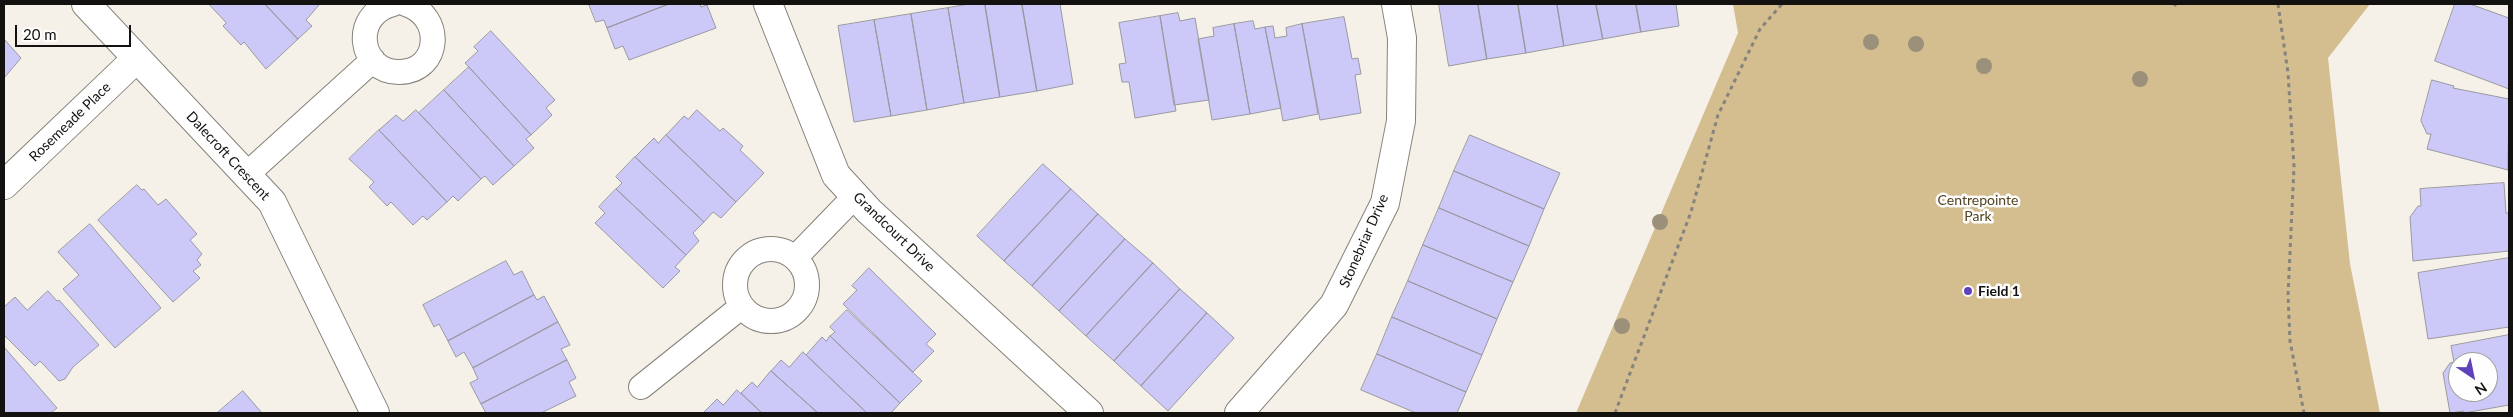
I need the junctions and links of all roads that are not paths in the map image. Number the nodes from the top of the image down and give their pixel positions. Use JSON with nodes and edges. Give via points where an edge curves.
{"nodes":[{"id":1,"x":86,"y":4,"type":"edge"},
{"id":2,"x":393,"y":4,"type":"edge"},
{"id":3,"x":768,"y":4,"type":"edge"},
{"id":4,"x":1396,"y":4,"type":"edge"},
{"id":5,"x":421,"y":7,"type":"edge"},
{"id":6,"x":136,"y":59,"type":"junction"},
{"id":7,"x":373,"y":60,"type":"junction"},
{"id":8,"x":246,"y":175,"type":"junction"},
{"id":9,"x":4,"y":185,"type":"edge"},
{"id":10,"x":855,"y":196,"type":"junction"},
{"id":11,"x":796,"y":258,"type":"junction"},
{"id":12,"x":742,"y":307,"type":"junction"},
{"id":13,"x":641,"y":387,"type":"dead end"},
{"id":14,"x":375,"y":413,"type":"edge"},
{"id":15,"x":1089,"y":413,"type":"edge"},
{"id":16,"x":1239,"y":413,"type":"edge"}],
"edges":[{"from":1,"to":6,"type":"street","name":"Dalecroft Crescent"},
{"from":2,"to":7,"type":"lane","via":[[380,8],[366,27],[366,50]]},
{"from":3,"to":10,"type":"street","name":"Grandcourt Drive","via":[[836,175]]},
{"from":4,"to":16,"type":"street","name":"Stonebriar Drive","via":[[1402,38],[1401,121],[1385,203],[1334,305]]},
{"from":5,"to":7,"type":"lane","via":[[433,33],[429,54],[422,63],[402,72],[391,72]]},
{"from":6,"to":8,"type":"street","name":"Dalecroft Crescent"},
{"from":6,"to":9,"type":"street","name":"Rosemeade Place"},
{"from":7,"to":8,"type":"lane"},
{"from":8,"to":14,"type":"street","name":"Dalecroft Crescent","via":[[272,202]]},
{"from":10,"to":11,"type":"lane"},
{"from":10,"to":15,"type":"street","name":"Grandcourt Drive"},
{"from":11,"to":12,"type":"lane","via":[[774,248],[751,254],[736,273],[736,297]]},
{"from":11,"to":12,"type":"lane","via":[[807,279],[807,291],[795,312],[774,322],[750,316]]},
{"from":12,"to":13,"type":"lane"}]}
